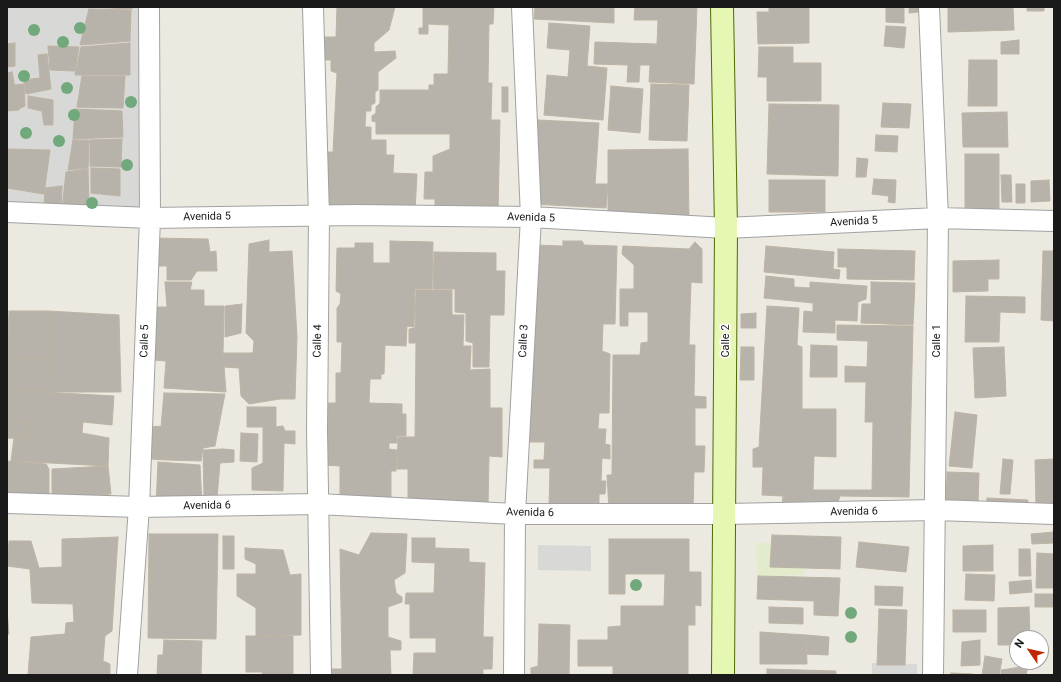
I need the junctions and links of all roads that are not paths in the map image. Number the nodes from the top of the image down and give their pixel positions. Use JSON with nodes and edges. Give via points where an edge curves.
{"nodes":[{"id":1,"x":149,"y":7,"type":"edge"},
{"id":2,"x":313,"y":7,"type":"edge"},
{"id":3,"x":522,"y":7,"type":"edge"},
{"id":4,"x":722,"y":7,"type":"edge"},
{"id":5,"x":929,"y":7,"type":"edge"},
{"id":6,"x":7,"y":212,"type":"edge"},
{"id":7,"x":319,"y":216,"type":"junction"},
{"id":8,"x":531,"y":217,"type":"junction"},
{"id":9,"x":150,"y":218,"type":"junction"},
{"id":10,"x":938,"y":218,"type":"junction"},
{"id":11,"x":1054,"y":221,"type":"edge"},
{"id":12,"x":726,"y":228,"type":"junction"},
{"id":13,"x":7,"y":503,"type":"edge"},
{"id":14,"x":318,"y":504,"type":"junction"},
{"id":15,"x":139,"y":507,"type":"junction"},
{"id":16,"x":936,"y":510,"type":"junction"},
{"id":17,"x":515,"y":514,"type":"junction"},
{"id":18,"x":725,"y":514,"type":"junction"},
{"id":19,"x":1054,"y":514,"type":"edge"},
{"id":20,"x":127,"y":675,"type":"edge"},
{"id":21,"x":321,"y":675,"type":"edge"},
{"id":22,"x":514,"y":675,"type":"edge"},
{"id":23,"x":723,"y":675,"type":"edge"},
{"id":24,"x":933,"y":675,"type":"edge"}],
"edges":[{"from":1,"to":9,"type":"street","name":"Calle 5"},
{"from":2,"to":7,"type":"street","name":"Calle 4"},
{"from":3,"to":8,"type":"street","name":"Calle 3"},
{"from":4,"to":12,"type":"main road","name":"Calle 2"},
{"from":5,"to":10,"type":"street","name":"Calle 1"},
{"from":6,"to":9,"type":"street","name":"Avenida 5"},
{"from":7,"to":8,"type":"street","name":"Avenida 5"},
{"from":7,"to":9,"type":"street","name":"Avenida 5"},
{"from":7,"to":14,"type":"street","name":"Calle 4"},
{"from":8,"to":12,"type":"street","name":"Avenida 5"},
{"from":8,"to":17,"type":"street","name":"Calle 3"},
{"from":9,"to":15,"type":"street","name":"Calle 5"},
{"from":10,"to":11,"type":"street","name":"Avenida 5"},
{"from":10,"to":12,"type":"street","name":"Avenida 5"},
{"from":10,"to":16,"type":"street","name":"Calle 1"},
{"from":12,"to":18,"type":"main road","name":"Calle 2"},
{"from":13,"to":15,"type":"street","name":"Avenida 6"},
{"from":14,"to":15,"type":"street","name":"Avenida 6"},
{"from":14,"to":17,"type":"street","name":"Avenida 6"},
{"from":14,"to":21,"type":"street","name":"Calle 4"},
{"from":15,"to":20,"type":"street","name":"Calle 5"},
{"from":16,"to":18,"type":"street","name":"Avenida 6"},
{"from":16,"to":19,"type":"street","name":"Avenida 6"},
{"from":16,"to":24,"type":"street","name":"Calle 1"},
{"from":17,"to":18,"type":"street","name":"Avenida 6"},
{"from":17,"to":22,"type":"street","name":"Calle 3"},
{"from":18,"to":23,"type":"main road","name":"Calle 2"}]}
